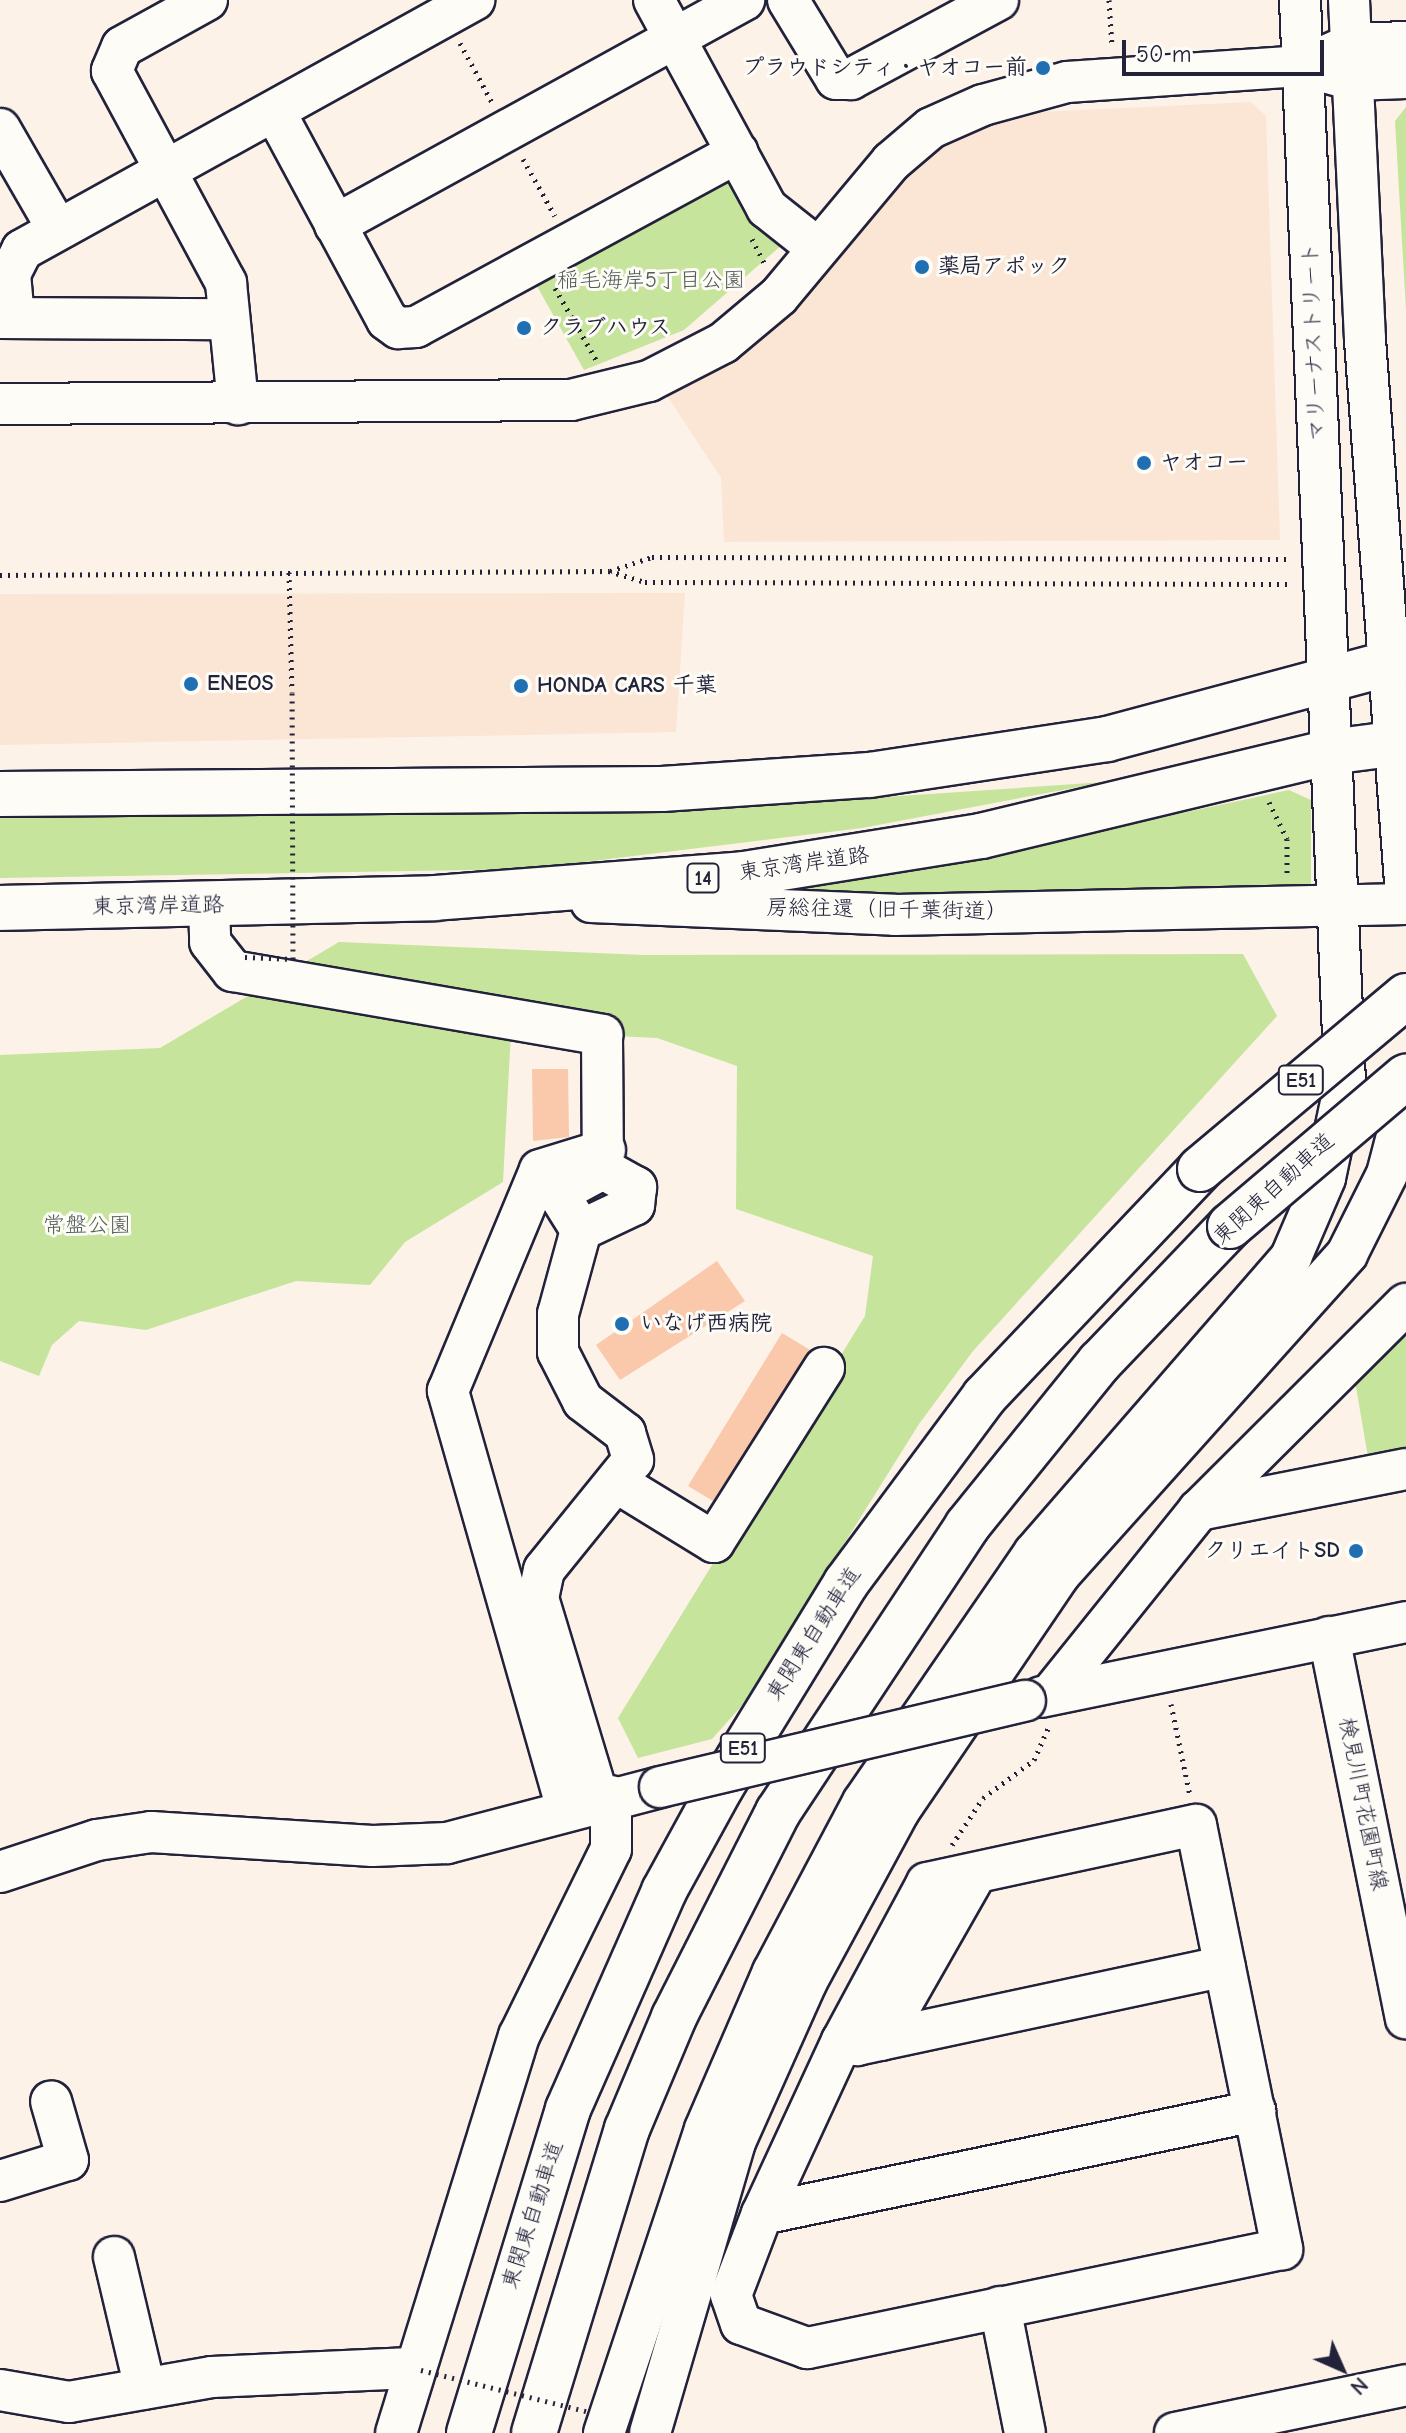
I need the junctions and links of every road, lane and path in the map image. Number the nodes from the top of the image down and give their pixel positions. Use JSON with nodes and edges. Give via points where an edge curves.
{"nodes":[{"id":1,"x":207,"y":0,"type":"edge"},
{"id":2,"x":474,"y":0,"type":"edge"},
{"id":3,"x":654,"y":0,"type":"edge"},
{"id":4,"x":744,"y":0,"type":"edge"},
{"id":5,"x":788,"y":0,"type":"edge"},
{"id":6,"x":998,"y":0,"type":"edge"},
{"id":7,"x":1109,"y":0,"type":"edge"},
{"id":8,"x":1300,"y":0,"type":"edge"},
{"id":9,"x":1349,"y":0,"type":"edge"},
{"id":10,"x":676,"y":39,"type":"junction"},
{"id":11,"x":1406,"y":42,"type":"edge"},
{"id":12,"x":1112,"y":47,"type":"dead end"},
{"id":13,"x":1353,"y":62,"type":"junction"},
{"id":14,"x":1303,"y":66,"type":"junction"},
{"id":15,"x":1406,"y":78,"type":"edge"},
{"id":16,"x":275,"y":112,"type":"junction"},
{"id":17,"x":0,"y":129,"type":"edge"},
{"id":18,"x":738,"y":152,"type":"junction"},
{"id":19,"x":165,"y":171,"type":"junction"},
{"id":20,"x":747,"y":224,"type":"dead end"},
{"id":21,"x":335,"y":225,"type":"junction"},
{"id":22,"x":58,"y":230,"type":"junction"},
{"id":23,"x":816,"y":247,"type":"junction"},
{"id":24,"x":768,"y":270,"type":"dead end"},
{"id":25,"x":553,"y":275,"type":"junction"},
{"id":26,"x":7,"y":318,"type":"edge"},
{"id":27,"x":228,"y":319,"type":"junction"},
{"id":28,"x":604,"y":373,"type":"dead end"},
{"id":29,"x":0,"y":404,"type":"edge"},
{"id":30,"x":238,"y":404,"type":"junction"},
{"id":31,"x":1291,"y":559,"type":"dead end"},
{"id":32,"x":609,"y":571,"type":"junction"},
{"id":33,"x":289,"y":572,"type":"junction"},
{"id":34,"x":0,"y":575,"type":"edge"},
{"id":35,"x":1294,"y":584,"type":"dead end"},
{"id":36,"x":1396,"y":662,"type":"edge"},
{"id":37,"x":1325,"y":684,"type":"junction"},
{"id":38,"x":1400,"y":743,"type":"edge"},
{"id":39,"x":1330,"y":752,"type":"junction"},
{"id":40,"x":0,"y":794,"type":"edge"},
{"id":41,"x":1265,"y":797,"type":"dead end"},
{"id":42,"x":1406,"y":896,"type":"edge"},
{"id":43,"x":435,"y":898,"type":"junction"},
{"id":44,"x":1406,"y":904,"type":"edge"},
{"id":45,"x":209,"y":906,"type":"junction"},
{"id":46,"x":1340,"y":906,"type":"junction"},
{"id":47,"x":1287,"y":907,"type":"junction"},
{"id":48,"x":1,"y":909,"type":"edge"},
{"id":49,"x":245,"y":957,"type":"dead end"},
{"id":50,"x":1406,"y":996,"type":"edge"},
{"id":51,"x":1406,"y":1077,"type":"edge"},
{"id":52,"x":1406,"y":1101,"type":"edge"},
{"id":53,"x":604,"y":1160,"type":"junction"},
{"id":54,"x":1406,"y":1304,"type":"edge"},
{"id":55,"x":824,"y":1368,"type":"dead end"},
{"id":56,"x":1406,"y":1469,"type":"edge"},
{"id":57,"x":616,"y":1482,"type":"junction"},
{"id":58,"x":1199,"y":1510,"type":"junction"},
{"id":59,"x":1406,"y":1622,"type":"edge"},
{"id":60,"x":1329,"y":1637,"type":"junction"},
{"id":61,"x":1169,"y":1692,"type":"dead end"},
{"id":62,"x":1042,"y":1704,"type":"junction"},
{"id":63,"x":592,"y":1802,"type":"junction"},
{"id":64,"x":1196,"y":1825,"type":"junction"},
{"id":65,"x":0,"y":1872,"type":"edge"},
{"id":66,"x":975,"y":1875,"type":"junction"},
{"id":67,"x":927,"y":1883,"type":"junction"},
{"id":68,"x":1225,"y":1966,"type":"junction"},
{"id":69,"x":1406,"y":2018,"type":"edge"},
{"id":70,"x":881,"y":2040,"type":"junction"},
{"id":71,"x":842,"y":2041,"type":"junction"},
{"id":72,"x":51,"y":2101,"type":"dead end"},
{"id":73,"x":1255,"y":2111,"type":"junction"},
{"id":74,"x":0,"y":2181,"type":"edge"},
{"id":75,"x":762,"y":2214,"type":"junction"},
{"id":76,"x":114,"y":2257,"type":"dead end"},
{"id":77,"x":1000,"y":2307,"type":"junction"},
{"id":78,"x":416,"y":2369,"type":"junction"},
{"id":79,"x":1406,"y":2385,"type":"edge"},
{"id":80,"x":145,"y":2388,"type":"junction"},
{"id":81,"x":0,"y":2390,"type":"edge"},
{"id":82,"x":599,"y":2420,"type":"edge"},
{"id":83,"x":655,"y":2432,"type":"edge"},
{"id":84,"x":396,"y":2433,"type":"edge"},
{"id":85,"x":469,"y":2433,"type":"edge"},
{"id":86,"x":534,"y":2433,"type":"edge"},
{"id":87,"x":1025,"y":2433,"type":"edge"},
{"id":88,"x":1175,"y":2433,"type":"edge"}],
"edges":[{"from":1,"to":19,"type":"street","via":[[114,58],[112,71]]},
{"from":2,"to":16,"type":"street"},
{"from":3,"to":10,"type":"street"},
{"from":4,"to":10,"type":"street"},
{"from":5,"to":6,"type":"street","via":[[836,79],[851,79]]},
{"from":7,"to":12,"type":"path"},
{"from":8,"to":14,"type":"street","name":"マリーナストリート"},
{"from":9,"to":13,"type":"street"},
{"from":10,"to":18,"type":"street"},
{"from":10,"to":21,"type":"street"},
{"from":11,"to":13,"type":"street"},
{"from":13,"to":14,"type":"street"},
{"from":13,"to":15,"type":"street"},
{"from":13,"to":36,"type":"street"},
{"from":14,"to":23,"type":"street","via":[[1067,82],[983,105],[931,128]]},
{"from":14,"to":37,"type":"street","name":"マリーナストリート"},
{"from":16,"to":19,"type":"street"},
{"from":16,"to":21,"type":"street"},
{"from":17,"to":22,"type":"street"},
{"from":18,"to":23,"type":"street","via":[[767,208]]},
{"from":18,"to":25,"type":"street"},
{"from":19,"to":22,"type":"street"},
{"from":19,"to":27,"type":"street","via":[[226,283]]},
{"from":20,"to":24,"type":"path"},
{"from":21,"to":25,"type":"street","via":[[398,328],[416,327]]},
{"from":22,"to":26,"type":"street","via":[[13,260]]},
{"from":23,"to":30,"type":"street","via":[[779,296],[723,343],[649,381],[511,405]]},
{"from":25,"to":28,"type":"path"},
{"from":26,"to":27,"type":"street"},
{"from":27,"to":30,"type":"street"},
{"from":29,"to":30,"type":"street"},
{"from":31,"to":32,"type":"path","via":[[652,557]]},
{"from":32,"to":33,"type":"path"},
{"from":32,"to":35,"type":"path","via":[[645,582]]},
{"from":33,"to":34,"type":"path"},
{"from":33,"to":49,"type":"path","bridge":true,"via":[[293,959]]},
{"from":36,"to":37,"type":"highway"},
{"from":36,"to":38,"type":"street"},
{"from":37,"to":39,"type":"street","name":"マリーナストリート"},
{"from":37,"to":40,"type":"highway","via":[[1052,749],[750,786]]},
{"from":38,"to":39,"type":"highway","name":"東京湾岸道路","number":"14"},
{"from":38,"to":42,"type":"street"},
{"from":39,"to":43,"type":"highway","name":"東京湾岸道路","number":"14","via":[[862,857],[641,884]]},
{"from":39,"to":46,"type":"street","name":"マリーナストリート"},
{"from":41,"to":47,"type":"path","via":[[1279,812],[1287,839]]},
{"from":43,"to":45,"type":"highway","name":"東京湾岸道路","number":"14"},
{"from":43,"to":47,"type":"street","name":"房総往還（旧千葉街道）","via":[[895,915]]},
{"from":44,"to":46,"type":"street","name":"房総往還（旧千葉街道）"},
{"from":45,"to":48,"type":"highway","name":"東京湾岸道路","number":"14"},
{"from":45,"to":53,"type":"street","via":[[210,942],[233,971],[602,1035]]},
{"from":46,"to":47,"type":"street","name":"房総往還（旧千葉街道）"},
{"from":46,"to":82,"type":"street","name":"マリーナストリート","via":[[1345,1083],[1325,1178],[1304,1233],[1270,1283],[1034,1553],[863,1802],[773,1972],[705,2129]]},
{"from":50,"to":85,"type":"highway","name":"東関東自動車道","number":"E51","bridge":true,"via":[[1200,1169],[984,1397],[846,1583],[728,1774],[664,1891],[568,2109]]},
{"from":51,"to":86,"type":"highway","name":"東関東自動車道","bridge":true,"via":[[1230,1226],[1100,1362],[967,1526],[778,1812],[674,2017],[627,2129]]},
{"from":52,"to":83,"type":"street","via":[[1387,1174],[1347,1254],[1060,1574],[899,1811],[806,1983],[735,2142]]},
{"from":53,"to":57,"type":"street","via":[[558,1193],[581,1230],[558,1314],[558,1352],[583,1401],[634,1447],[633,1460]]},
{"from":53,"to":63,"type":"street","via":[[540,1170],[448,1391]]},
{"from":54,"to":58,"type":"street"},
{"from":55,"to":57,"type":"street","via":[[714,1542]]},
{"from":56,"to":58,"type":"street"},
{"from":57,"to":63,"type":"street","via":[[538,1584]]},
{"from":58,"to":62,"type":"street"},
{"from":59,"to":60,"type":"street"},
{"from":60,"to":62,"type":"street"},
{"from":60,"to":69,"type":"street","name":"検見川町花園町線"},
{"from":61,"to":64,"type":"path"},
{"from":62,"to":63,"type":"street","bridge":true},
{"from":62,"to":67,"type":"path","via":[[1034,1760],[983,1798]]},
{"from":63,"to":65,"type":"street","via":[[416,1846],[151,1832],[97,1840]]},
{"from":63,"to":78,"type":"street","via":[[611,1849],[519,2036]]},
{"from":64,"to":66,"type":"street"},
{"from":64,"to":68,"type":"street"},
{"from":66,"to":67,"type":"street"},
{"from":66,"to":70,"type":"street"},
{"from":67,"to":71,"type":"street"},
{"from":68,"to":70,"type":"street"},
{"from":68,"to":73,"type":"street"},
{"from":70,"to":71,"type":"street"},
{"from":71,"to":75,"type":"street"},
{"from":72,"to":74,"type":"street","via":[[68,2160]]},
{"from":73,"to":75,"type":"street"},
{"from":73,"to":77,"type":"street","via":[[1282,2249]]},
{"from":75,"to":77,"type":"street","via":[[731,2295],[741,2324],[773,2341],[807,2348]]},
{"from":76,"to":80,"type":"street"},
{"from":77,"to":87,"type":"street"},
{"from":78,"to":80,"type":"street","via":[[212,2377]]},
{"from":78,"to":82,"type":"path","bridge":true},
{"from":78,"to":84,"type":"street"},
{"from":79,"to":88,"type":"street"},
{"from":80,"to":81,"type":"street","via":[[69,2402]]},
{"from":82,"to":83,"type":"street"}]}
